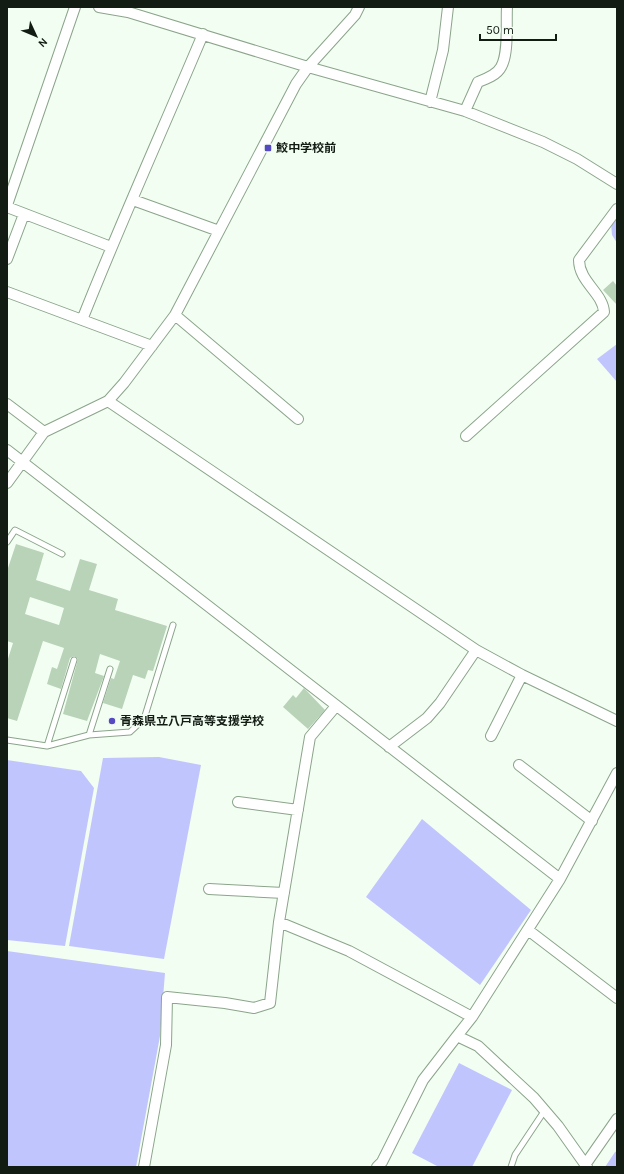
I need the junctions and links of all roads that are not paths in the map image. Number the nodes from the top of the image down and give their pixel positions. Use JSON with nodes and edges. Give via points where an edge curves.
{"nodes":[{"id":1,"x":75,"y":7,"type":"edge"},
{"id":2,"x":99,"y":7,"type":"edge"},
{"id":3,"x":359,"y":7,"type":"edge"},
{"id":4,"x":448,"y":7,"type":"edge"},
{"id":5,"x":507,"y":7,"type":"edge"},
{"id":6,"x":203,"y":34,"type":"junction"},
{"id":7,"x":308,"y":67,"type":"junction"},
{"id":8,"x":430,"y":102,"type":"junction"},
{"id":9,"x":465,"y":111,"type":"junction"},
{"id":10,"x":617,"y":184,"type":"edge"},
{"id":11,"x":133,"y":200,"type":"junction"},
{"id":12,"x":7,"y":206,"type":"edge"},
{"id":13,"x":617,"y":209,"type":"edge"},
{"id":14,"x":24,"y":214,"type":"junction"},
{"id":15,"x":219,"y":231,"type":"junction"},
{"id":16,"x":111,"y":247,"type":"junction"},
{"id":17,"x":7,"y":259,"type":"edge"},
{"id":18,"x":7,"y":292,"type":"edge"},
{"id":19,"x":175,"y":315,"type":"junction"},
{"id":20,"x":82,"y":320,"type":"junction"},
{"id":21,"x":152,"y":346,"type":"junction"},
{"id":22,"x":108,"y":400,"type":"junction"},
{"id":23,"x":7,"y":404,"type":"edge"},
{"id":24,"x":298,"y":419,"type":"dead end"},
{"id":25,"x":44,"y":432,"type":"junction"},
{"id":26,"x":466,"y":436,"type":"dead end"},
{"id":27,"x":7,"y":450,"type":"edge"},
{"id":28,"x":24,"y":462,"type":"junction"},
{"id":29,"x":7,"y":483,"type":"edge"},
{"id":30,"x":7,"y":542,"type":"edge"},
{"id":31,"x":62,"y":554,"type":"dead end"},
{"id":32,"x":173,"y":625,"type":"dead end"},
{"id":33,"x":476,"y":650,"type":"junction"},
{"id":34,"x":74,"y":660,"type":"dead end"},
{"id":35,"x":110,"y":669,"type":"dead end"},
{"id":36,"x":522,"y":676,"type":"junction"},
{"id":37,"x":336,"y":706,"type":"junction"},
{"id":38,"x":617,"y":722,"type":"edge"},
{"id":39,"x":89,"y":735,"type":"junction"},
{"id":40,"x":491,"y":736,"type":"dead end"},
{"id":41,"x":7,"y":740,"type":"edge"},
{"id":42,"x":47,"y":746,"type":"junction"},
{"id":43,"x":389,"y":747,"type":"junction"},
{"id":44,"x":519,"y":765,"type":"dead end"},
{"id":45,"x":617,"y":774,"type":"edge"},
{"id":46,"x":238,"y":802,"type":"dead end"},
{"id":47,"x":298,"y":810,"type":"junction"},
{"id":48,"x":592,"y":821,"type":"junction"},
{"id":49,"x":560,"y":879,"type":"junction"},
{"id":50,"x":209,"y":889,"type":"dead end"},
{"id":51,"x":284,"y":893,"type":"junction"},
{"id":52,"x":280,"y":922,"type":"junction"},
{"id":53,"x":528,"y":930,"type":"junction"},
{"id":54,"x":617,"y":998,"type":"edge"},
{"id":55,"x":472,"y":1017,"type":"junction"},
{"id":56,"x":457,"y":1036,"type":"junction"},
{"id":57,"x":544,"y":1110,"type":"junction"},
{"id":58,"x":617,"y":1119,"type":"edge"},
{"id":59,"x":586,"y":1166,"type":"edge"},
{"id":60,"x":144,"y":1167,"type":"edge"},
{"id":61,"x":377,"y":1167,"type":"edge"},
{"id":62,"x":511,"y":1167,"type":"edge"}],
"edges":[{"from":1,"to":12,"type":"street"},
{"from":2,"to":6,"type":"street","via":[[128,12]]},
{"from":3,"to":7,"type":"street","via":[[355,15]]},
{"from":4,"to":8,"type":"street","via":[[443,50]]},
{"from":5,"to":9,"type":"street","via":[[505,55],[501,68],[478,82]]},
{"from":6,"to":7,"type":"street"},
{"from":6,"to":11,"type":"street"},
{"from":7,"to":8,"type":"street"},
{"from":7,"to":15,"type":"street","via":[[296,84]]},
{"from":8,"to":9,"type":"street"},
{"from":9,"to":10,"type":"street","via":[[543,142]]},
{"from":11,"to":15,"type":"street"},
{"from":11,"to":16,"type":"street"},
{"from":12,"to":14,"type":"street"},
{"from":13,"to":26,"type":"street","via":[[579,260],[579,267],[586,281],[604,305],[604,312]]},
{"from":14,"to":16,"type":"street"},
{"from":14,"to":17,"type":"street"},
{"from":15,"to":19,"type":"street"},
{"from":16,"to":20,"type":"street"},
{"from":18,"to":20,"type":"street"},
{"from":19,"to":21,"type":"street"},
{"from":19,"to":24,"type":"street"},
{"from":20,"to":21,"type":"street"},
{"from":21,"to":22,"type":"street"},
{"from":22,"to":25,"type":"street"},
{"from":22,"to":33,"type":"street"},
{"from":23,"to":25,"type":"street"},
{"from":25,"to":28,"type":"street"},
{"from":27,"to":28,"type":"street"},
{"from":28,"to":29,"type":"street"},
{"from":28,"to":37,"type":"street"},
{"from":30,"to":31,"type":"lane","via":[[15,530]]},
{"from":32,"to":39,"type":"lane","via":[[144,719],[130,732]]},
{"from":33,"to":36,"type":"street"},
{"from":33,"to":43,"type":"street","via":[[427,718]]},
{"from":34,"to":42,"type":"lane"},
{"from":35,"to":39,"type":"lane"},
{"from":36,"to":38,"type":"street"},
{"from":36,"to":40,"type":"street"},
{"from":37,"to":43,"type":"street"},
{"from":37,"to":47,"type":"street","via":[[310,737]]},
{"from":39,"to":42,"type":"lane"},
{"from":41,"to":42,"type":"lane"},
{"from":43,"to":49,"type":"street"},
{"from":44,"to":48,"type":"street"},
{"from":45,"to":48,"type":"street"},
{"from":46,"to":47,"type":"street"},
{"from":47,"to":51,"type":"street"},
{"from":48,"to":49,"type":"street"},
{"from":49,"to":53,"type":"street"},
{"from":50,"to":51,"type":"street"},
{"from":51,"to":52,"type":"street"},
{"from":52,"to":55,"type":"street","via":[[349,951]]},
{"from":52,"to":60,"type":"street","via":[[270,1003],[254,1008],[167,997],[166,1046]]},
{"from":53,"to":54,"type":"street"},
{"from":53,"to":55,"type":"street"},
{"from":55,"to":56,"type":"street"},
{"from":56,"to":57,"type":"street","via":[[478,1046],[489,1055]]},
{"from":56,"to":61,"type":"street","via":[[423,1080],[382,1162]]},
{"from":57,"to":59,"type":"street"},
{"from":57,"to":62,"type":"lane","via":[[515,1155]]},
{"from":58,"to":59,"type":"street"}]}
